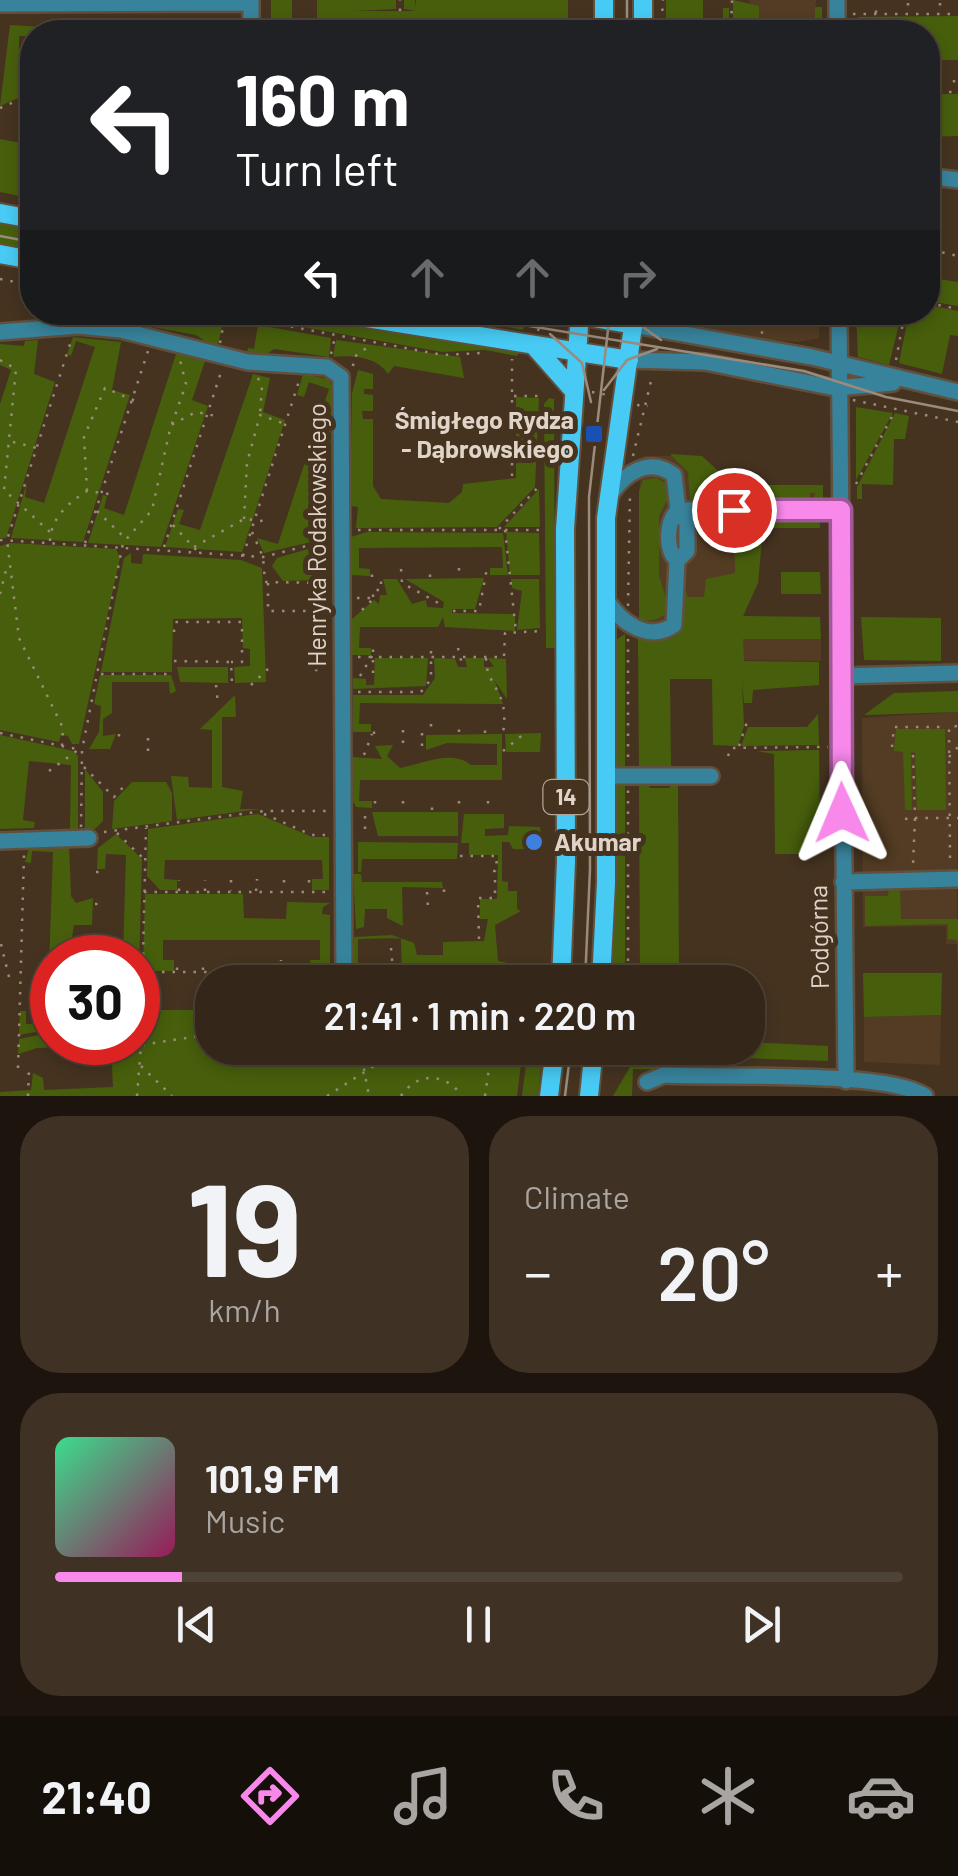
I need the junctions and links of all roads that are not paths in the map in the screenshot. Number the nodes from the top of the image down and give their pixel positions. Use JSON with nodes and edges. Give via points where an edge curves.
{"nodes":[{"id":1,"x":251,"y":2,"type":"edge"},
{"id":2,"x":0,"y":4,"type":"edge"},
{"id":3,"x":392,"y":325,"type":"edge"},
{"id":4,"x":578,"y":325,"type":"edge"},
{"id":5,"x":633,"y":325,"type":"edge"},
{"id":6,"x":661,"y":325,"type":"edge"},
{"id":7,"x":839,"y":325,"type":"edge"},
{"id":8,"x":0,"y":332,"type":"edge"},
{"id":9,"x":529,"y":353,"type":"junction"},
{"id":10,"x":576,"y":354,"type":"junction"},
{"id":11,"x":629,"y":360,"type":"junction"},
{"id":12,"x":839,"y":364,"type":"junction"},
{"id":13,"x":912,"y":383,"type":"junction"},
{"id":14,"x":840,"y":388,"type":"junction"},
{"id":15,"x":572,"y":390,"type":"junction"},
{"id":16,"x":958,"y":392,"type":"edge"},
{"id":17,"x":608,"y":498,"type":"junction"},
{"id":18,"x":678,"y":510,"type":"junction"},
{"id":19,"x":841,"y":510,"type":"junction"},
{"id":20,"x":606,"y":599,"type":"junction"},
{"id":21,"x":958,"y":672,"type":"edge"},
{"id":22,"x":840,"y":676,"type":"junction"},
{"id":23,"x":606,"y":776,"type":"junction"},
{"id":24,"x":711,"y":776,"type":"dead end"},
{"id":25,"x":89,"y":838,"type":"dead end"},
{"id":26,"x":0,"y":841,"type":"edge"},
{"id":27,"x":958,"y":879,"type":"edge"},
{"id":28,"x":843,"y":882,"type":"junction"},
{"id":29,"x":338,"y":965,"type":"edge"},
{"id":30,"x":562,"y":965,"type":"edge"},
{"id":31,"x":601,"y":965,"type":"edge"},
{"id":32,"x":553,"y":1065,"type":"edge"},
{"id":33,"x":592,"y":1065,"type":"edge"},
{"id":34,"x":720,"y":1078,"type":"junction"},
{"id":35,"x":846,"y":1081,"type":"junction"},
{"id":36,"x":647,"y":1082,"type":"dead end"},
{"id":37,"x":549,"y":1096,"type":"edge"},
{"id":38,"x":589,"y":1096,"type":"edge"},
{"id":39,"x":723,"y":1096,"type":"edge"},
{"id":40,"x":925,"y":1096,"type":"edge"}],
"edges":[{"from":1,"to":2,"type":"street"},
{"from":3,"to":9,"type":"main road"},
{"from":4,"to":10,"type":"main road","number":"14"},
{"from":5,"to":11,"type":"main road","number":"14"},
{"from":6,"to":12,"type":"street"},
{"from":7,"to":12,"type":"street","name":"Podgórna"},
{"from":8,"to":29,"type":"street","name":"Henryka Rodakowskiego","via":[[121,330],[248,362],[339,373]]},
{"from":9,"to":10,"type":"main road"},
{"from":9,"to":15,"type":"main road"},
{"from":10,"to":11,"type":"main road"},
{"from":10,"to":15,"type":"main road","number":"14"},
{"from":11,"to":14,"type":"street","via":[[706,362]]},
{"from":11,"to":17,"type":"main road","number":"14","via":[[630,401]]},
{"from":12,"to":13,"type":"street"},
{"from":12,"to":14,"type":"street","name":"Podgórna"},
{"from":13,"to":14,"type":"street"},
{"from":13,"to":16,"type":"street"},
{"from":14,"to":19,"type":"street","name":"Podgórna"},
{"from":15,"to":30,"type":"main road","number":"14"},
{"from":17,"to":18,"type":"street","via":[[628,474],[655,466],[674,474]]},
{"from":17,"to":20,"type":"main road","number":"14"},
{"from":18,"to":19,"type":"street"},
{"from":18,"to":20,"type":"street","via":[[670,523],[670,552],[678,560],[676,619],[664,631],[644,631]]},
{"from":19,"to":22,"type":"street","name":"Podgórna"},
{"from":20,"to":23,"type":"main road","number":"14"},
{"from":21,"to":22,"type":"street"},
{"from":22,"to":28,"type":"street","name":"Podgórna"},
{"from":23,"to":24,"type":"street"},
{"from":23,"to":31,"type":"main road","number":"14"},
{"from":25,"to":26,"type":"street"},
{"from":27,"to":28,"type":"street"},
{"from":28,"to":35,"type":"street","name":"Podgórna"},
{"from":32,"to":37,"type":"main road"},
{"from":33,"to":38,"type":"main road"},
{"from":34,"to":35,"type":"street"},
{"from":34,"to":36,"type":"street","via":[[664,1075]]},
{"from":34,"to":39,"type":"street"},
{"from":35,"to":40,"type":"street","via":[[900,1084]]}]}
